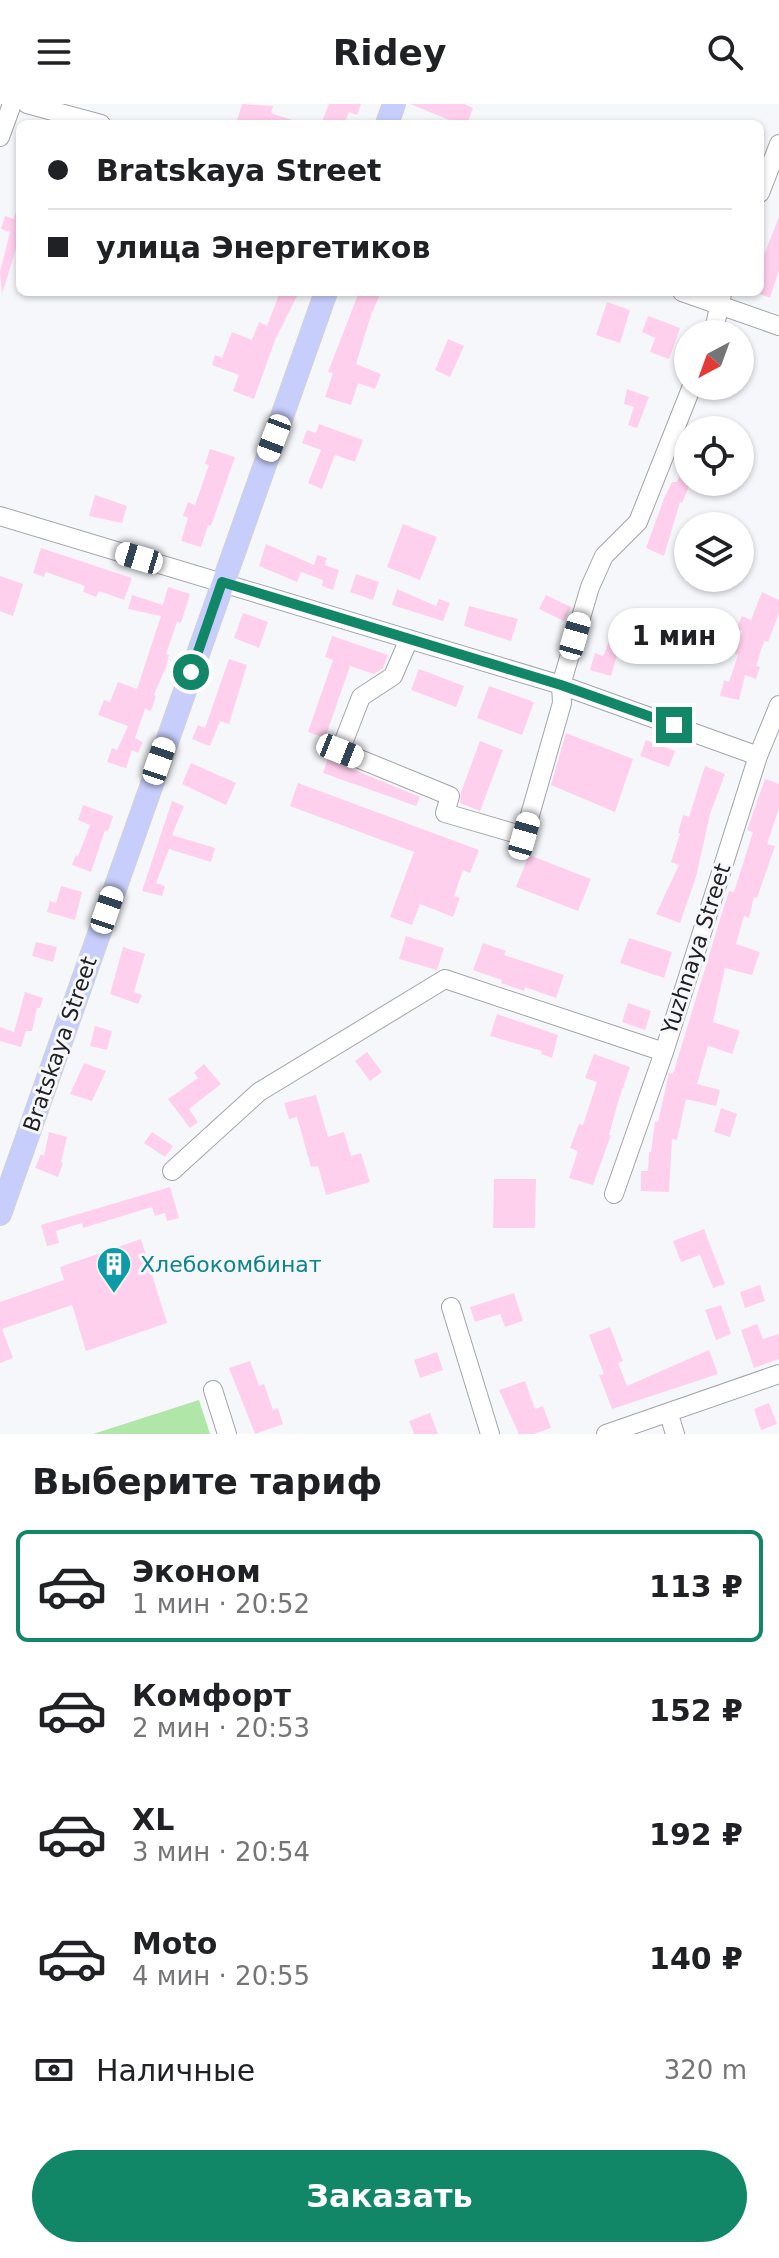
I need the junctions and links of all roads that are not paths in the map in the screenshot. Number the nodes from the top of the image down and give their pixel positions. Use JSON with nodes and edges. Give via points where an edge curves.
{"nodes":[{"id":1,"x":12,"y":104,"type":"edge"},
{"id":2,"x":27,"y":104,"type":"edge"},
{"id":3,"x":86,"y":120,"type":"edge"},
{"id":4,"x":0,"y":137,"type":"edge"},
{"id":5,"x":779,"y":144,"type":"edge"},
{"id":6,"x":764,"y":183,"type":"edge"},
{"id":7,"x":325,"y":296,"type":"edge"},
{"id":8,"x":721,"y":298,"type":"edge"},
{"id":9,"x":716,"y":320,"type":"edge"},
{"id":10,"x":779,"y":326,"type":"edge"},
{"id":11,"x":686,"y":400,"type":"edge"},
{"id":12,"x":0,"y":516,"type":"edge"},
{"id":13,"x":222,"y":582,"type":"junction"},
{"id":14,"x":409,"y":639,"type":"junction"},
{"id":15,"x":561,"y":685,"type":"junction"},
{"id":16,"x":779,"y":705,"type":"edge"},
{"id":17,"x":758,"y":756,"type":"junction"},
{"id":18,"x":664,"y":1052,"type":"junction"},
{"id":19,"x":172,"y":1171,"type":"dead end"},
{"id":20,"x":614,"y":1194,"type":"dead end"},
{"id":21,"x":1,"y":1211,"type":"edge"},
{"id":22,"x":451,"y":1307,"type":"dead end"},
{"id":23,"x":779,"y":1374,"type":"edge"},
{"id":24,"x":213,"y":1390,"type":"dead end"},
{"id":25,"x":669,"y":1414,"type":"junction"},
{"id":26,"x":227,"y":1434,"type":"edge"},
{"id":27,"x":490,"y":1434,"type":"edge"},
{"id":28,"x":606,"y":1434,"type":"edge"},
{"id":29,"x":675,"y":1434,"type":"edge"}],
"edges":[{"from":1,"to":4,"type":"street"},
{"from":2,"to":3,"type":"street"},
{"from":5,"to":6,"type":"street"},
{"from":7,"to":13,"type":"main road","name":"Bratskaya Street"},
{"from":8,"to":9,"type":"street"},
{"from":8,"to":10,"type":"street"},
{"from":11,"to":15,"type":"street","via":[[638,522],[604,556],[590,587]]},
{"from":12,"to":13,"type":"street"},
{"from":13,"to":14,"type":"street"},
{"from":13,"to":21,"type":"main road","name":"Bratskaya Street"},
{"from":14,"to":15,"type":"street"},
{"from":14,"to":15,"type":"street","via":[[393,676],[361,697],[340,751],[450,796],[445,813],[524,836],[562,703]]},
{"from":15,"to":17,"type":"street"},
{"from":16,"to":17,"type":"street","name":"Yuzhnaya Street"},
{"from":17,"to":18,"type":"street","name":"Yuzhnaya Street"},
{"from":18,"to":19,"type":"street","via":[[445,979],[259,1092]]},
{"from":18,"to":20,"type":"street","name":"Yuzhnaya Street"},
{"from":22,"to":27,"type":"street"},
{"from":23,"to":25,"type":"street"},
{"from":24,"to":26,"type":"street"},
{"from":25,"to":28,"type":"street"},
{"from":25,"to":29,"type":"street"}]}
